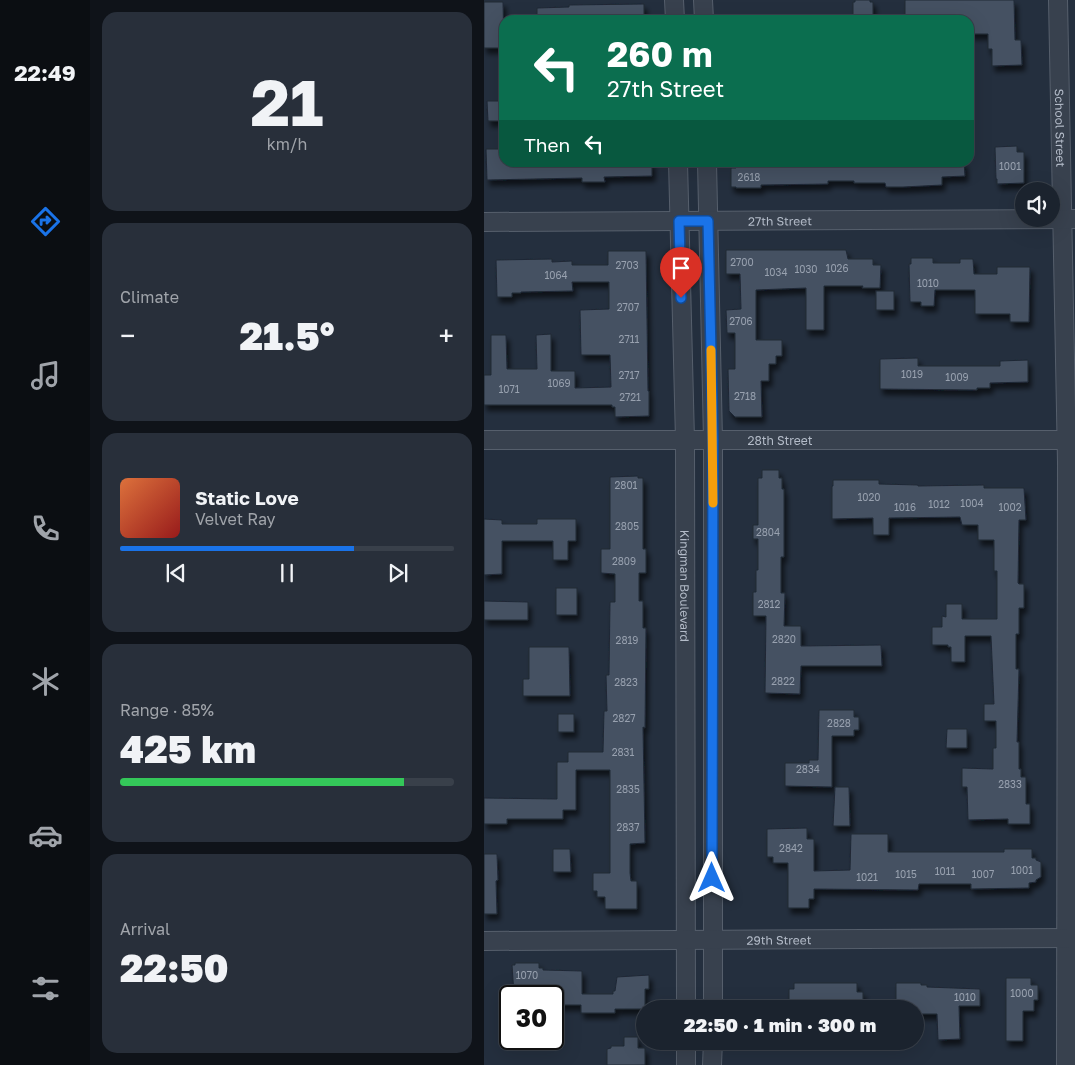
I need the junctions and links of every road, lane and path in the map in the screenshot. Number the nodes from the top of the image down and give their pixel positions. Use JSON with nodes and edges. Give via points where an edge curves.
{"nodes":[{"id":1,"x":674,"y":0,"type":"edge"},
{"id":2,"x":703,"y":0,"type":"edge"},
{"id":3,"x":1058,"y":0,"type":"edge"},
{"id":4,"x":675,"y":15,"type":"edge"},
{"id":5,"x":704,"y":15,"type":"edge"},
{"id":6,"x":678,"y":167,"type":"edge"},
{"id":7,"x":707,"y":167,"type":"edge"},
{"id":8,"x":1069,"y":219,"type":"edge"},
{"id":9,"x":679,"y":221,"type":"junction"},
{"id":10,"x":708,"y":221,"type":"junction"},
{"id":11,"x":484,"y":222,"type":"edge"},
{"id":12,"x":484,"y":440,"type":"edge"},
{"id":13,"x":685,"y":440,"type":"junction"},
{"id":14,"x":713,"y":440,"type":"junction"},
{"id":15,"x":1071,"y":440,"type":"edge"},
{"id":16,"x":1071,"y":938,"type":"edge"},
{"id":17,"x":712,"y":939,"type":"junction"},
{"id":18,"x":484,"y":940,"type":"edge"},
{"id":19,"x":686,"y":940,"type":"junction"},
{"id":20,"x":686,"y":1000,"type":"edge"},
{"id":21,"x":712,"y":1000,"type":"edge"},
{"id":22,"x":686,"y":1050,"type":"edge"},
{"id":23,"x":712,"y":1050,"type":"edge"},
{"id":24,"x":686,"y":1065,"type":"edge"},
{"id":25,"x":712,"y":1065,"type":"edge"},
{"id":26,"x":1066,"y":1065,"type":"edge"}],
"edges":[{"from":1,"to":4,"type":"street"},
{"from":2,"to":5,"type":"street"},
{"from":3,"to":8,"type":"street","name":"School Street"},
{"from":6,"to":9,"type":"street","name":"Kingman Boulevard"},
{"from":7,"to":10,"type":"street"},
{"from":8,"to":10,"type":"street","name":"27th Street"},
{"from":8,"to":15,"type":"street","name":"School Street"},
{"from":9,"to":10,"type":"street","name":"27th Street"},
{"from":9,"to":11,"type":"street","name":"27th Street"},
{"from":9,"to":13,"type":"street","name":"Kingman Boulevard"},
{"from":10,"to":14,"type":"street"},
{"from":12,"to":13,"type":"street","name":"28th Street"},
{"from":13,"to":14,"type":"street","name":"28th Street"},
{"from":13,"to":19,"type":"street","name":"Kingman Boulevard"},
{"from":14,"to":15,"type":"street","name":"28th Street"},
{"from":14,"to":17,"type":"street"},
{"from":15,"to":16,"type":"street","name":"School Street"},
{"from":16,"to":17,"type":"street","name":"29th Street"},
{"from":16,"to":26,"type":"street","name":"School Street"},
{"from":17,"to":19,"type":"street","name":"29th Street"},
{"from":17,"to":21,"type":"street"},
{"from":18,"to":19,"type":"street","name":"29th Street"},
{"from":19,"to":20,"type":"street","name":"Kingman Boulevard"},
{"from":22,"to":24,"type":"street"},
{"from":23,"to":25,"type":"street"}]}
